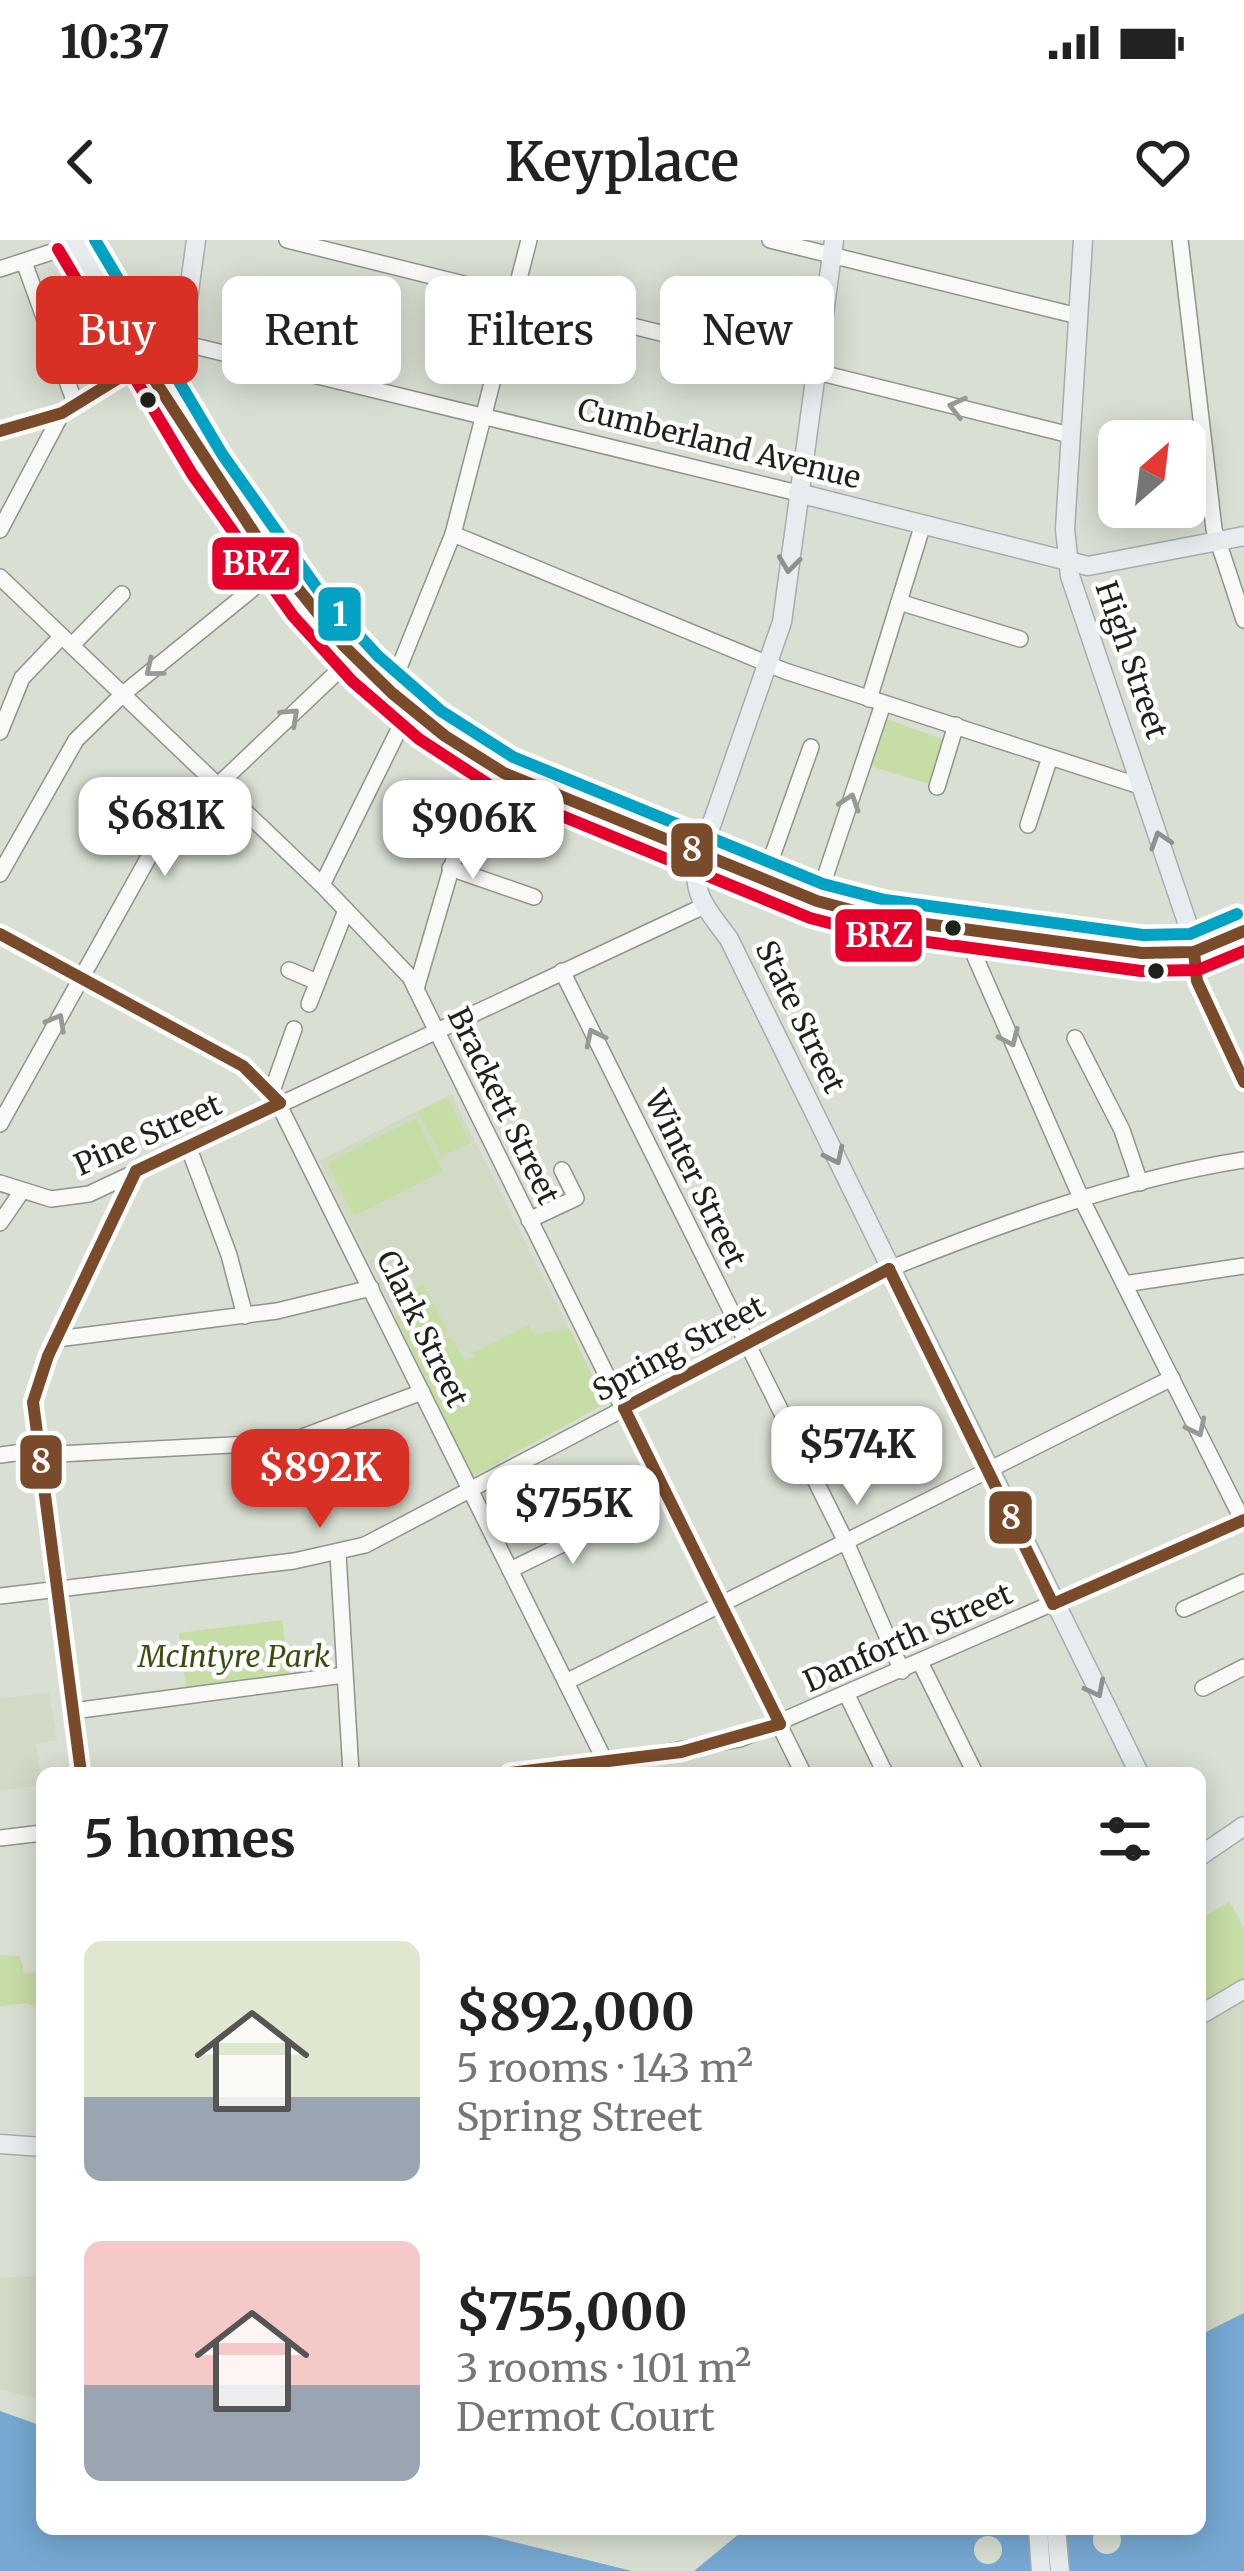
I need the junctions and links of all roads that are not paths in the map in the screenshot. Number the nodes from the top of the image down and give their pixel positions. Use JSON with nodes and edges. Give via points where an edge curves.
{"nodes":[{"id":1,"x":196,"y":240,"type":"edge"},
{"id":2,"x":286,"y":240,"type":"edge"},
{"id":3,"x":530,"y":240,"type":"edge"},
{"id":4,"x":770,"y":240,"type":"edge"},
{"id":5,"x":1083,"y":240,"type":"edge"},
{"id":6,"x":1180,"y":240,"type":"edge"},
{"id":7,"x":75,"y":242,"type":"edge"},
{"id":8,"x":833,"y":248,"type":"edge"},
{"id":9,"x":24,"y":262,"type":"junction"},
{"id":10,"x":0,"y":269,"type":"edge"},
{"id":11,"x":94,"y":276,"type":"edge"},
{"id":12,"x":191,"y":276,"type":"edge"},
{"id":13,"x":431,"y":276,"type":"edge"},
{"id":14,"x":521,"y":276,"type":"edge"},
{"id":15,"x":1078,"y":316,"type":"junction"},
{"id":16,"x":198,"y":347,"type":"edge"},
{"id":17,"x":834,"y":376,"type":"edge"},
{"id":18,"x":108,"y":384,"type":"edge"},
{"id":19,"x":157,"y":384,"type":"edge"},
{"id":20,"x":493,"y":384,"type":"edge"},
{"id":21,"x":812,"y":384,"type":"edge"},
{"id":22,"x":68,"y":408,"type":"junction"},
{"id":23,"x":484,"y":417,"type":"junction"},
{"id":24,"x":0,"y":431,"type":"edge"},
{"id":25,"x":1070,"y":435,"type":"junction"},
{"id":26,"x":798,"y":493,"type":"junction"},
{"id":27,"x":923,"y":524,"type":"junction"},
{"id":28,"x":0,"y":530,"type":"edge"},
{"id":29,"x":453,"y":534,"type":"junction"},
{"id":30,"x":1244,"y":536,"type":"edge"},
{"id":31,"x":1218,"y":542,"type":"junction"},
{"id":32,"x":1067,"y":561,"type":"junction"},
{"id":33,"x":277,"y":569,"type":"junction"},
{"id":34,"x":0,"y":577,"type":"edge"},
{"id":35,"x":122,"y":594,"type":"dead end"},
{"id":36,"x":899,"y":602,"type":"junction"},
{"id":37,"x":1244,"y":620,"type":"edge"},
{"id":38,"x":1020,"y":639,"type":"dead end"},
{"id":39,"x":67,"y":640,"type":"junction"},
{"id":40,"x":356,"y":655,"type":"junction"},
{"id":41,"x":768,"y":664,"type":"junction"},
{"id":42,"x":390,"y":690,"type":"junction"},
{"id":43,"x":123,"y":694,"type":"junction"},
{"id":44,"x":876,"y":701,"type":"junction"},
{"id":45,"x":410,"y":707,"type":"junction"},
{"id":46,"x":956,"y":725,"type":"junction"},
{"id":47,"x":0,"y":733,"type":"edge"},
{"id":48,"x":811,"y":748,"type":"dead end"},
{"id":49,"x":1050,"y":757,"type":"junction"},
{"id":50,"x":483,"y":760,"type":"junction"},
{"id":51,"x":217,"y":784,"type":"junction"},
{"id":52,"x":937,"y":787,"type":"dead end"},
{"id":53,"x":1143,"y":787,"type":"junction"},
{"id":54,"x":1028,"y":825,"type":"dead end"},
{"id":55,"x":701,"y":854,"type":"junction"},
{"id":56,"x":450,"y":868,"type":"junction"},
{"id":57,"x":0,"y":874,"type":"edge"},
{"id":58,"x":764,"y":879,"type":"junction"},
{"id":59,"x":322,"y":885,"type":"junction"},
{"id":60,"x":534,"y":897,"type":"dead end"},
{"id":61,"x":817,"y":901,"type":"junction"},
{"id":62,"x":704,"y":906,"type":"junction"},
{"id":63,"x":346,"y":910,"type":"junction"},
{"id":64,"x":969,"y":929,"type":"junction"},
{"id":65,"x":1244,"y":931,"type":"edge"},
{"id":66,"x":0,"y":934,"type":"edge"},
{"id":67,"x":1223,"y":942,"type":"junction"},
{"id":68,"x":1244,"y":951,"type":"edge"},
{"id":69,"x":1194,"y":952,"type":"junction"},
{"id":70,"x":289,"y":970,"type":"dead end"},
{"id":71,"x":562,"y":971,"type":"junction"},
{"id":72,"x":82,"y":980,"type":"junction"},
{"id":73,"x":317,"y":982,"type":"junction"},
{"id":74,"x":416,"y":989,"type":"junction"},
{"id":75,"x":309,"y":1004,"type":"dead end"},
{"id":76,"x":294,"y":1029,"type":"dead end"},
{"id":77,"x":436,"y":1031,"type":"junction"},
{"id":78,"x":1075,"y":1038,"type":"dead end"},
{"id":79,"x":1244,"y":1082,"type":"edge"},
{"id":80,"x":276,"y":1096,"type":"junction"},
{"id":81,"x":0,"y":1124,"type":"edge"},
{"id":82,"x":188,"y":1146,"type":"junction"},
{"id":83,"x":1244,"y":1160,"type":"edge"},
{"id":84,"x":562,"y":1170,"type":"dead end"},
{"id":85,"x":136,"y":1171,"type":"junction"},
{"id":86,"x":0,"y":1183,"type":"edge"},
{"id":87,"x":1140,"y":1183,"type":"junction"},
{"id":88,"x":22,"y":1191,"type":"junction"},
{"id":89,"x":1082,"y":1200,"type":"junction"},
{"id":90,"x":529,"y":1220,"type":"junction"},
{"id":91,"x":0,"y":1222,"type":"edge"},
{"id":92,"x":1244,"y":1266,"type":"edge"},
{"id":93,"x":890,"y":1269,"type":"junction"},
{"id":94,"x":1124,"y":1284,"type":"junction"},
{"id":95,"x":371,"y":1288,"type":"junction"},
{"id":96,"x":245,"y":1316,"type":"junction"},
{"id":97,"x":57,"y":1339,"type":"junction"},
{"id":98,"x":746,"y":1344,"type":"junction"},
{"id":99,"x":1172,"y":1378,"type":"junction"},
{"id":100,"x":422,"y":1392,"type":"junction"},
{"id":101,"x":624,"y":1408,"type":"junction"},
{"id":102,"x":38,"y":1453,"type":"junction"},
{"id":103,"x":0,"y":1455,"type":"edge"},
{"id":104,"x":989,"y":1472,"type":"junction"},
{"id":105,"x":470,"y":1489,"type":"junction"},
{"id":106,"x":614,"y":1519,"type":"dead end"},
{"id":107,"x":1244,"y":1521,"type":"edge"},
{"id":108,"x":846,"y":1542,"type":"junction"},
{"id":109,"x":338,"y":1554,"type":"junction"},
{"id":110,"x":510,"y":1570,"type":"junction"},
{"id":111,"x":1244,"y":1582,"type":"edge"},
{"id":112,"x":58,"y":1588,"type":"junction"},
{"id":113,"x":0,"y":1597,"type":"edge"},
{"id":114,"x":1053,"y":1604,"type":"junction"},
{"id":115,"x":720,"y":1606,"type":"junction"},
{"id":116,"x":1184,"y":1609,"type":"dead end"},
{"id":117,"x":921,"y":1664,"type":"junction"},
{"id":118,"x":1244,"y":1667,"type":"edge"},
{"id":119,"x":902,"y":1671,"type":"junction"},
{"id":120,"x":344,"y":1675,"type":"junction"},
{"id":121,"x":566,"y":1682,"type":"junction"},
{"id":122,"x":1203,"y":1688,"type":"dead end"},
{"id":123,"x":847,"y":1695,"type":"junction"},
{"id":124,"x":73,"y":1711,"type":"junction"},
{"id":125,"x":780,"y":1724,"type":"junction"},
{"id":126,"x":80,"y":1767,"type":"edge"},
{"id":127,"x":351,"y":1767,"type":"edge"},
{"id":128,"x":608,"y":1767,"type":"edge"},
{"id":129,"x":613,"y":1767,"type":"edge"},
{"id":130,"x":799,"y":1767,"type":"edge"},
{"id":131,"x":882,"y":1767,"type":"edge"},
{"id":132,"x":972,"y":1767,"type":"edge"},
{"id":133,"x":1136,"y":1767,"type":"edge"},
{"id":134,"x":1244,"y":1826,"type":"edge"},
{"id":135,"x":36,"y":1834,"type":"edge"},
{"id":136,"x":0,"y":1838,"type":"edge"},
{"id":137,"x":1206,"y":1853,"type":"edge"},
{"id":138,"x":1244,"y":1989,"type":"edge"},
{"id":139,"x":1206,"y":2011,"type":"edge"},
{"id":140,"x":0,"y":2144,"type":"edge"},
{"id":141,"x":36,"y":2147,"type":"edge"},
{"id":142,"x":1038,"y":2535,"type":"edge"},
{"id":143,"x":1057,"y":2535,"type":"edge"},
{"id":144,"x":1041,"y":2571,"type":"edge"},
{"id":145,"x":1060,"y":2571,"type":"edge"}],
"edges":[{"from":1,"to":12,"type":"main road"},
{"from":2,"to":13,"type":"street"},
{"from":3,"to":14,"type":"street"},
{"from":4,"to":8,"type":"street"},
{"from":5,"to":15,"type":"main road","name":"High Street"},
{"from":6,"to":31,"type":"street"},
{"from":7,"to":9,"type":"street"},
{"from":7,"to":11,"type":"main road"},
{"from":8,"to":15,"type":"street"},
{"from":9,"to":10,"type":"street"},
{"from":9,"to":22,"type":"street"},
{"from":15,"to":25,"type":"main road","name":"High Street"},
{"from":16,"to":23,"type":"street","name":"Cumberland Avenue"},
{"from":25,"to":17,"type":"street","one_way":true},
{"from":18,"to":22,"type":"street"},
{"from":19,"to":33,"type":"main road"},
{"from":20,"to":23,"type":"street"},
{"from":21,"to":26,"type":"main road"},
{"from":22,"to":24,"type":"street"},
{"from":22,"to":28,"type":"street"},
{"from":23,"to":26,"type":"street","name":"Cumberland Avenue"},
{"from":23,"to":29,"type":"street"},
{"from":25,"to":32,"type":"main road","name":"High Street"},
{"from":26,"to":27,"type":"main road","name":"Cumberland Avenue"},
{"from":26,"to":41,"type":"main road","one_way":true,"via":[[782,622]]},
{"from":27,"to":32,"type":"main road","name":"Cumberland Avenue"},
{"from":27,"to":36,"type":"street"},
{"from":29,"to":41,"type":"street"},
{"from":29,"to":42,"type":"street"},
{"from":30,"to":31,"type":"main road","name":"Cumberland Avenue"},
{"from":31,"to":32,"type":"main road","name":"Cumberland Avenue","via":[[1088,566]]},
{"from":31,"to":37,"type":"street"},
{"from":32,"to":53,"type":"main road","name":"High Street"},
{"from":33,"to":40,"type":"main road"},
{"from":33,"to":43,"type":"street","one_way":true},
{"from":34,"to":39,"type":"street","name":"Brackett Street"},
{"from":35,"to":39,"type":"street"},
{"from":36,"to":38,"type":"street"},
{"from":36,"to":44,"type":"street"},
{"from":39,"to":43,"type":"street","name":"Brackett Street"},
{"from":39,"to":47,"type":"street","via":[[22,678]]},
{"from":40,"to":42,"type":"main road"},
{"from":51,"to":40,"type":"street","one_way":true},
{"from":41,"to":44,"type":"street"},
{"from":41,"to":55,"type":"main road"},
{"from":42,"to":45,"type":"main road"},
{"from":43,"to":51,"type":"street","name":"Brackett Street"},
{"from":43,"to":57,"type":"street","via":[[76,740]]},
{"from":44,"to":46,"type":"street"},
{"from":61,"to":44,"type":"street","one_way":true},
{"from":45,"to":50,"type":"main road"},
{"from":45,"to":59,"type":"street"},
{"from":46,"to":49,"type":"street"},
{"from":46,"to":52,"type":"street"},
{"from":48,"to":58,"type":"street"},
{"from":49,"to":53,"type":"street"},
{"from":49,"to":54,"type":"street"},
{"from":50,"to":55,"type":"main road"},
{"from":50,"to":56,"type":"street"},
{"from":51,"to":59,"type":"street","name":"Brackett Street"},
{"from":51,"to":72,"type":"street","via":[[156,844]]},
{"from":69,"to":53,"type":"main road","name":"High Street","one_way":true},
{"from":55,"to":58,"type":"main road"},
{"from":55,"to":62,"type":"main road","via":[[695,887]]},
{"from":56,"to":60,"type":"street"},
{"from":56,"to":74,"type":"street"},
{"from":58,"to":61,"type":"main road"},
{"from":59,"to":63,"type":"street","name":"Brackett Street"},
{"from":61,"to":64,"type":"main road"},
{"from":62,"to":71,"type":"street","name":"Pine Street"},
{"from":62,"to":93,"type":"main road","name":"State Street","one_way":true,"via":[[729,939]]},
{"from":63,"to":73,"type":"street"},
{"from":63,"to":74,"type":"street","name":"Brackett Street"},
{"from":64,"to":69,"type":"main road","via":[[1142,953]]},
{"from":64,"to":89,"type":"street","one_way":true},
{"from":65,"to":67,"type":"main road"},
{"from":66,"to":72,"type":"street"},
{"from":67,"to":68,"type":"street"},
{"from":67,"to":69,"type":"main road"},
{"from":69,"to":79,"type":"main road","name":"High Street","via":[[1197,981]]},
{"from":70,"to":73,"type":"street"},
{"from":71,"to":77,"type":"street","name":"Pine Street"},
{"from":98,"to":71,"type":"street","name":"Winter Street","one_way":true},
{"from":72,"to":80,"type":"street","via":[[243,1066]]},
{"from":81,"to":72,"type":"street","one_way":true},
{"from":73,"to":75,"type":"street"},
{"from":74,"to":77,"type":"street","name":"Brackett Street"},
{"from":76,"to":80,"type":"street"},
{"from":77,"to":80,"type":"street","name":"Pine Street"},
{"from":77,"to":90,"type":"street","name":"Brackett Street"},
{"from":78,"to":87,"type":"street"},
{"from":80,"to":82,"type":"street","name":"Pine Street"},
{"from":80,"to":95,"type":"street","name":"Clark Street"},
{"from":82,"to":85,"type":"street","name":"Pine Street"},
{"from":82,"to":96,"type":"street"},
{"from":83,"to":87,"type":"street","name":"Spring Street"},
{"from":84,"to":90,"type":"street","via":[[575,1198]]},
{"from":85,"to":88,"type":"street","name":"Pine Street","via":[[70,1198]]},
{"from":85,"to":97,"type":"street"},
{"from":86,"to":88,"type":"street","name":"Pine Street"},
{"from":87,"to":89,"type":"street","name":"Spring Street"},
{"from":88,"to":91,"type":"street"},
{"from":89,"to":93,"type":"street","name":"Spring Street"},
{"from":89,"to":94,"type":"street"},
{"from":90,"to":101,"type":"street","name":"Brackett Street"},
{"from":92,"to":94,"type":"street"},
{"from":93,"to":98,"type":"street","name":"Spring Street"},
{"from":93,"to":104,"type":"main road","name":"State Street"},
{"from":94,"to":99,"type":"street"},
{"from":95,"to":96,"type":"street"},
{"from":95,"to":100,"type":"street","name":"Clark Street"},
{"from":96,"to":97,"type":"street"},
{"from":97,"to":102,"type":"street","via":[[33,1402]]},
{"from":98,"to":101,"type":"street","name":"Spring Street"},
{"from":98,"to":108,"type":"street","name":"Winter Street"},
{"from":99,"to":104,"type":"street"},
{"from":99,"to":107,"type":"street","one_way":true},
{"from":100,"to":102,"type":"street","via":[[289,1442]]},
{"from":100,"to":105,"type":"street","name":"Clark Street"},
{"from":101,"to":105,"type":"street","name":"Spring Street"},
{"from":101,"to":115,"type":"street","name":"Brackett Street"},
{"from":102,"to":103,"type":"street"},
{"from":102,"to":112,"type":"street"},
{"from":104,"to":108,"type":"street"},
{"from":104,"to":114,"type":"main road","name":"State Street"},
{"from":105,"to":109,"type":"street","name":"Spring Street"},
{"from":105,"to":110,"type":"street","name":"Clark Street"},
{"from":106,"to":110,"type":"street"},
{"from":107,"to":114,"type":"street","name":"Danforth Street"},
{"from":108,"to":115,"type":"street"},
{"from":108,"to":119,"type":"street","name":"Winter Street"},
{"from":109,"to":112,"type":"street","name":"Spring Street"},
{"from":109,"to":120,"type":"street"},
{"from":110,"to":121,"type":"street","name":"Clark Street"},
{"from":111,"to":116,"type":"street"},
{"from":112,"to":113,"type":"street","name":"Spring Street"},
{"from":112,"to":124,"type":"street"},
{"from":114,"to":117,"type":"street","name":"Danforth Street"},
{"from":114,"to":133,"type":"main road","name":"State Street","one_way":true},
{"from":115,"to":121,"type":"street"},
{"from":115,"to":125,"type":"street","name":"Brackett Street"},
{"from":117,"to":119,"type":"street","name":"Danforth Street"},
{"from":117,"to":132,"type":"street"},
{"from":118,"to":122,"type":"street"},
{"from":119,"to":123,"type":"street","name":"Danforth Street"},
{"from":120,"to":124,"type":"street"},
{"from":120,"to":127,"type":"street"},
{"from":121,"to":128,"type":"street","name":"Clark Street"},
{"from":123,"to":125,"type":"street","name":"Danforth Street"},
{"from":123,"to":131,"type":"street"},
{"from":124,"to":126,"type":"street"},
{"from":125,"to":129,"type":"street","name":"Danforth Street"},
{"from":125,"to":130,"type":"street","name":"Brackett Street"},
{"from":134,"to":137,"type":"main road"},
{"from":135,"to":136,"type":"street"},
{"from":138,"to":139,"type":"main road"},
{"from":140,"to":141,"type":"main road"},
{"from":142,"to":144,"type":"main road"},
{"from":143,"to":145,"type":"main road"}]}
